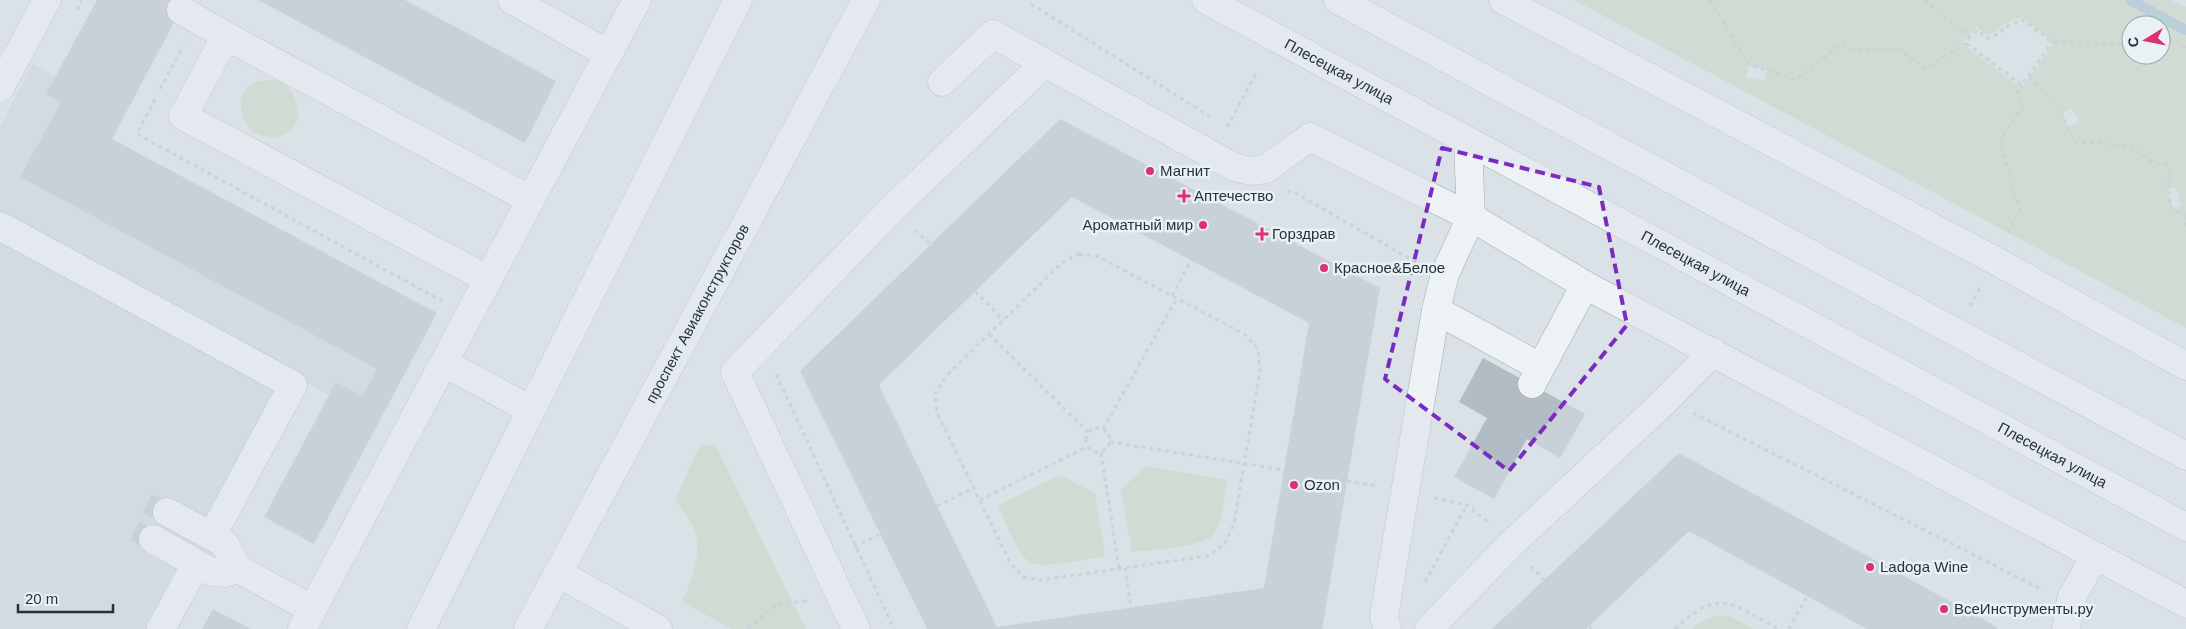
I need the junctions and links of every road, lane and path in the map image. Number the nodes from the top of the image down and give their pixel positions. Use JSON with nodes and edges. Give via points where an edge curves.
{"nodes":[{"id":1,"x":47,"y":0,"type":"edge"},
{"id":2,"x":512,"y":0,"type":"edge"},
{"id":3,"x":637,"y":0,"type":"edge"},
{"id":4,"x":738,"y":0,"type":"edge"},
{"id":5,"x":866,"y":0,"type":"edge"},
{"id":6,"x":1206,"y":0,"type":"edge"},
{"id":7,"x":1338,"y":0,"type":"edge"},
{"id":8,"x":1503,"y":0,"type":"edge"},
{"id":9,"x":1710,"y":0,"type":"edge"},
{"id":10,"x":1925,"y":0,"type":"edge"},
{"id":11,"x":1030,"y":4,"type":"dead end"},
{"id":12,"x":189,"y":15,"type":"joint"},
{"id":13,"x":226,"y":36,"type":"junction"},
{"id":14,"x":1970,"y":37,"type":"junction"},
{"id":15,"x":2171,"y":39,"type":"edge"},
{"id":16,"x":2052,"y":42,"type":"junction"},
{"id":17,"x":1966,"y":43,"type":"junction"},
{"id":18,"x":2121,"y":44,"type":"edge"},
{"id":19,"x":2186,"y":48,"type":"edge"},
{"id":20,"x":608,"y":54,"type":"junction"},
{"id":21,"x":1045,"y":63,"type":"junction"},
{"id":22,"x":1256,"y":74,"type":"dead end"},
{"id":23,"x":2029,"y":77,"type":"junction"},
{"id":24,"x":942,"y":82,"type":"dead end"},
{"id":25,"x":2022,"y":85,"type":"junction"},
{"id":26,"x":0,"y":88,"type":"edge"},
{"id":27,"x":160,"y":90,"type":"dead end"},
{"id":28,"x":155,"y":98,"type":"dead end"},
{"id":29,"x":1468,"y":143,"type":"junction"},
{"id":30,"x":1285,"y":192,"type":"dead end"},
{"id":31,"x":531,"y":200,"type":"junction"},
{"id":32,"x":1471,"y":217,"type":"junction"},
{"id":33,"x":0,"y":226,"type":"edge"},
{"id":34,"x":2186,"y":227,"type":"edge"},
{"id":35,"x":2004,"y":240,"type":"dead end"},
{"id":36,"x":1191,"y":260,"type":"dead end"},
{"id":37,"x":1418,"y":264,"type":"dead end"},
{"id":38,"x":489,"y":280,"type":"junction"},
{"id":39,"x":1585,"y":285,"type":"junction"},
{"id":40,"x":975,"y":291,"type":"dead end"},
{"id":41,"x":1172,"y":296,"type":"junction"},
{"id":42,"x":1177,"y":298,"type":"junction"},
{"id":43,"x":449,"y":305,"type":"dead end"},
{"id":44,"x":1436,"y":310,"type":"junction"},
{"id":45,"x":1003,"y":320,"type":"junction"},
{"id":46,"x":989,"y":334,"type":"junction"},
{"id":47,"x":1713,"y":352,"type":"junction"},
{"id":48,"x":444,"y":362,"type":"junction"},
{"id":49,"x":2186,"y":366,"type":"edge"},
{"id":50,"x":778,"y":370,"type":"dead end"},
{"id":51,"x":531,"y":410,"type":"junction"},
{"id":52,"x":1686,"y":410,"type":"dead end"},
{"id":53,"x":1103,"y":429,"type":"junction"},
{"id":54,"x":1088,"y":432,"type":"junction"},
{"id":55,"x":1110,"y":442,"type":"junction"},
{"id":56,"x":1087,"y":447,"type":"junction"},
{"id":57,"x":1100,"y":453,"type":"junction"},
{"id":58,"x":2186,"y":456,"type":"edge"},
{"id":59,"x":1245,"y":463,"type":"junction"},
{"id":60,"x":1284,"y":470,"type":"dead end"},
{"id":61,"x":974,"y":488,"type":"junction"},
{"id":62,"x":1406,"y":492,"type":"junction"},
{"id":63,"x":980,"y":500,"type":"junction"},
{"id":64,"x":1467,"y":505,"type":"junction"},
{"id":65,"x":938,"y":506,"type":"dead end"},
{"id":66,"x":167,"y":512,"type":"dead end"},
{"id":67,"x":2186,"y":527,"type":"edge"},
{"id":68,"x":212,"y":536,"type":"junction"},
{"id":69,"x":153,"y":539,"type":"dead end"},
{"id":70,"x":1510,"y":545,"type":"junction"},
{"id":71,"x":2095,"y":556,"type":"junction"},
{"id":72,"x":1537,"y":559,"type":"dead end"},
{"id":73,"x":196,"y":564,"type":"junction"},
{"id":74,"x":1119,"y":568,"type":"junction"},
{"id":75,"x":1125,"y":568,"type":"junction"},
{"id":76,"x":238,"y":570,"type":"junction"},
{"id":77,"x":1524,"y":572,"type":"dead end"},
{"id":78,"x":558,"y":573,"type":"junction"},
{"id":79,"x":1425,"y":582,"type":"dead end"},
{"id":80,"x":836,"y":588,"type":"junction"},
{"id":81,"x":2048,"y":592,"type":"dead end"},
{"id":82,"x":1807,"y":596,"type":"dead end"},
{"id":83,"x":2186,"y":604,"type":"edge"},
{"id":84,"x":1130,"y":608,"type":"dead end"},
{"id":85,"x":307,"y":619,"type":"edge"},
{"id":86,"x":161,"y":629,"type":"edge"},
{"id":87,"x":421,"y":629,"type":"edge"},
{"id":88,"x":528,"y":629,"type":"edge"},
{"id":89,"x":658,"y":629,"type":"edge"},
{"id":90,"x":748,"y":629,"type":"edge"},
{"id":91,"x":856,"y":629,"type":"edge"},
{"id":92,"x":894,"y":629,"type":"edge"},
{"id":93,"x":1387,"y":629,"type":"edge"},
{"id":94,"x":1429,"y":629,"type":"edge"},
{"id":95,"x":1675,"y":629,"type":"edge"},
{"id":96,"x":1778,"y":629,"type":"edge"},
{"id":97,"x":1789,"y":629,"type":"edge"},
{"id":98,"x":2066,"y":629,"type":"edge"}],
"edges":[{"from":1,"to":26,"type":"street"},
{"from":2,"to":20,"type":"street"},
{"from":3,"to":20,"type":"street"},
{"from":4,"to":51,"type":"street"},
{"from":5,"to":78,"type":"street","name":"проспект Авиаконструкторов"},
{"from":6,"to":29,"type":"street","name":"Плесецкая улица"},
{"from":7,"to":58,"type":"street"},
{"from":8,"to":49,"type":"street","via":[[1994,260]]},
{"from":9,"to":17,"type":"path","via":[[1749,66],[1796,80],[1841,44],[1854,50],[1899,49],[1925,69]]},
{"from":10,"to":14,"type":"path"},
{"from":11,"to":22,"type":"path","via":[[1227,127]]},
{"from":12,"to":13,"type":"street"},
{"from":12,"to":27,"type":"path"},
{"from":13,"to":31,"type":"street"},
{"from":13,"to":38,"type":"street","via":[[183,116]]},
{"from":14,"to":16,"type":"path","via":[[1977,30],[1987,38],[1998,34],[2005,26],[2023,20]]},
{"from":14,"to":17,"type":"path"},
{"from":15,"to":19,"type":"path"},
{"from":16,"to":18,"type":"path"},
{"from":16,"to":23,"type":"path"},
{"from":17,"to":25,"type":"path"},
{"from":20,"to":31,"type":"street"},
{"from":21,"to":24,"type":"street","via":[[993,34]]},
{"from":21,"to":32,"type":"street","via":[[1234,167],[1250,171],[1266,169],[1310,137]]},
{"from":21,"to":80,"type":"street","via":[[892,208],[735,372]]},
{"from":23,"to":25,"type":"path"},
{"from":23,"to":34,"type":"path","via":[[2058,104],[2075,142],[2128,145],[2154,163],[2170,165],[2167,188],[2172,208],[2184,215]]},
{"from":25,"to":35,"type":"path","via":[[2017,94],[2022,107],[2001,139],[2020,209]]},
{"from":28,"to":43,"type":"path","via":[[137,134]]},
{"from":29,"to":32,"type":"street"},
{"from":29,"to":67,"type":"street","name":"Плесецкая улица"},
{"from":30,"to":37,"type":"path","via":[[1292,191]]},
{"from":31,"to":38,"type":"street"},
{"from":32,"to":39,"type":"street"},
{"from":32,"to":44,"type":"street","via":[[1446,274]]},
{"from":33,"to":68,"type":"street","via":[[293,385]]},
{"from":36,"to":41,"type":"path"},
{"from":38,"to":48,"type":"street"},
{"from":39,"to":44,"type":"street","via":[[1536,375]]},
{"from":39,"to":47,"type":"street"},
{"from":40,"to":45,"type":"path"},
{"from":41,"to":42,"type":"path"},
{"from":41,"to":45,"type":"path","via":[[1097,256],[1079,254],[1062,262]]},
{"from":42,"to":53,"type":"path"},
{"from":42,"to":59,"type":"path","via":[[1244,334],[1258,349],[1260,370]]},
{"from":44,"to":62,"type":"street"},
{"from":45,"to":46,"type":"path"},
{"from":46,"to":54,"type":"path"},
{"from":46,"to":61,"type":"path","via":[[946,376],[936,394],[937,413]]},
{"from":47,"to":70,"type":"street"},
{"from":47,"to":71,"type":"street"},
{"from":48,"to":51,"type":"street"},
{"from":48,"to":85,"type":"street"},
{"from":50,"to":92,"type":"path","via":[[777,376]]},
{"from":51,"to":87,"type":"street"},
{"from":52,"to":81,"type":"path"},
{"from":53,"to":54,"type":"path","via":[[1095,428]]},
{"from":53,"to":55,"type":"path","via":[[1109,434]]},
{"from":54,"to":56,"type":"path","via":[[1085,439]]},
{"from":55,"to":57,"type":"path"},
{"from":55,"to":59,"type":"path"},
{"from":56,"to":57,"type":"path"},
{"from":56,"to":63,"type":"path"},
{"from":57,"to":74,"type":"path"},
{"from":59,"to":60,"type":"path"},
{"from":59,"to":75,"type":"path","via":[[1234,524],[1224,545],[1207,556]]},
{"from":61,"to":63,"type":"path"},
{"from":61,"to":65,"type":"path"},
{"from":62,"to":64,"type":"path"},
{"from":62,"to":93,"type":"street","via":[[1384,616]]},
{"from":63,"to":74,"type":"path","via":[[1010,562],[1023,577],[1041,580]]},
{"from":64,"to":70,"type":"path"},
{"from":64,"to":79,"type":"path"},
{"from":66,"to":68,"type":"street"},
{"from":68,"to":76,"type":"street","via":[[224,543]]},
{"from":69,"to":73,"type":"street"},
{"from":70,"to":94,"type":"street"},
{"from":71,"to":83,"type":"street"},
{"from":71,"to":98,"type":"street","via":[[2071,599]]},
{"from":72,"to":77,"type":"path"},
{"from":73,"to":76,"type":"street","via":[[209,571],[224,573]]},
{"from":73,"to":86,"type":"street"},
{"from":74,"to":75,"type":"path"},
{"from":75,"to":84,"type":"path"},
{"from":76,"to":85,"type":"street"},
{"from":78,"to":88,"type":"street","name":"проспект Авиаконструкторов"},
{"from":78,"to":89,"type":"street"},
{"from":80,"to":90,"type":"path","via":[[807,602],[777,604]]},
{"from":80,"to":91,"type":"street"},
{"from":82,"to":97,"type":"path"},
{"from":95,"to":96,"type":"path","via":[[1692,613],[1714,603],[1733,604]]}]}
